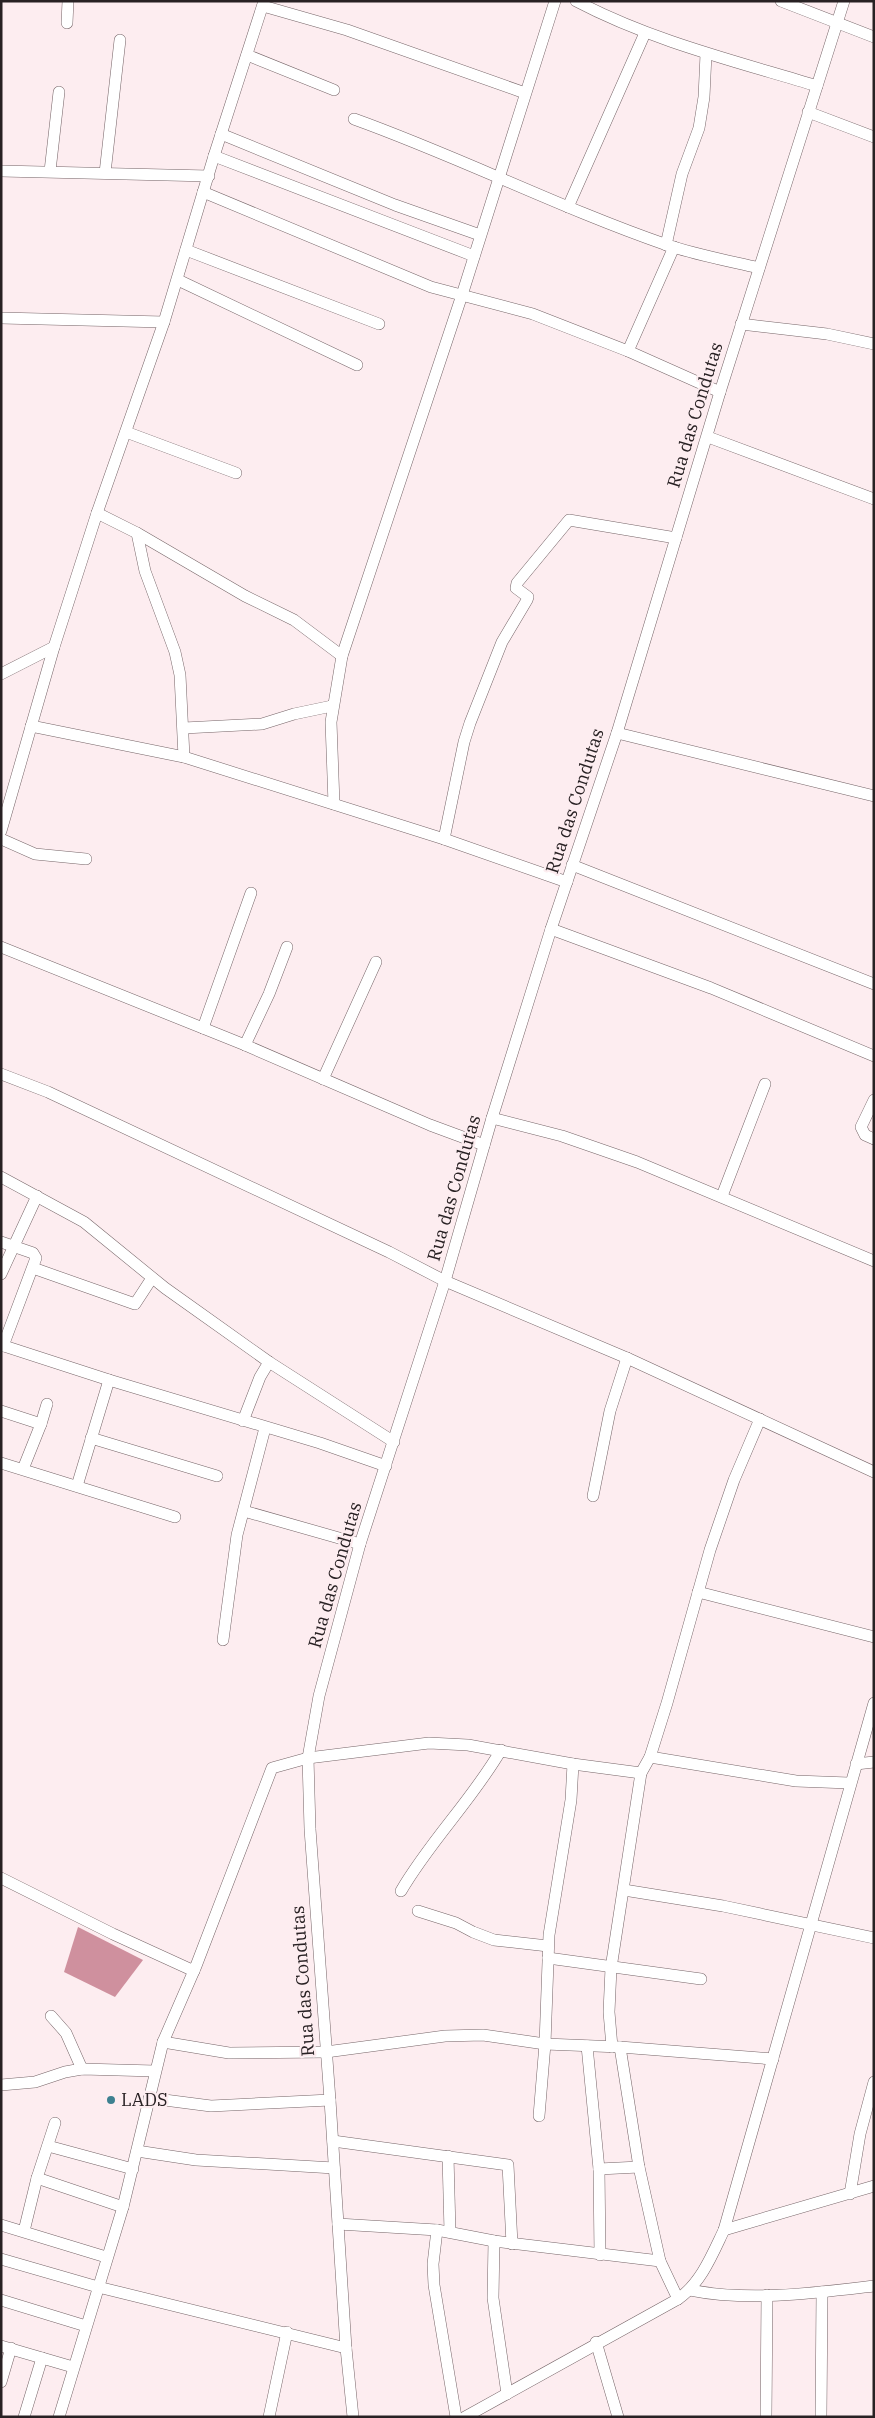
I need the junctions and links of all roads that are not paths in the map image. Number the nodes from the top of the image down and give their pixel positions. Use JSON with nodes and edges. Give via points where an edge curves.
{"nodes":[{"id":1,"x":68,"y":1,"type":"edge"},
{"id":2,"x":555,"y":1,"type":"edge"},
{"id":3,"x":576,"y":1,"type":"edge"},
{"id":4,"x":781,"y":1,"type":"edge"},
{"id":5,"x":844,"y":1,"type":"edge"},
{"id":6,"x":264,"y":4,"type":"edge"},
{"id":7,"x":67,"y":23,"type":"dead end"},
{"id":8,"x":836,"y":24,"type":"junction"},
{"id":9,"x":645,"y":32,"type":"junction"},
{"id":10,"x":874,"y":37,"type":"edge"},
{"id":11,"x":120,"y":40,"type":"dead end"},
{"id":12,"x":706,"y":54,"type":"junction"},
{"id":13,"x":247,"y":55,"type":"junction"},
{"id":14,"x":816,"y":86,"type":"junction"},
{"id":15,"x":334,"y":90,"type":"dead end"},
{"id":16,"x":59,"y":92,"type":"dead end"},
{"id":17,"x":525,"y":94,"type":"junction"},
{"id":18,"x":808,"y":112,"type":"junction"},
{"id":19,"x":354,"y":119,"type":"dead end"},
{"id":20,"x":221,"y":134,"type":"junction"},
{"id":21,"x":874,"y":137,"type":"edge"},
{"id":22,"x":214,"y":156,"type":"junction"},
{"id":23,"x":1,"y":171,"type":"edge"},
{"id":24,"x":50,"y":171,"type":"junction"},
{"id":25,"x":105,"y":173,"type":"junction"},
{"id":26,"x":209,"y":176,"type":"junction"},
{"id":27,"x":499,"y":178,"type":"junction"},
{"id":28,"x":203,"y":192,"type":"junction"},
{"id":29,"x":568,"y":207,"type":"junction"},
{"id":30,"x":480,"y":235,"type":"junction"},
{"id":31,"x":670,"y":246,"type":"junction"},
{"id":32,"x":186,"y":250,"type":"junction"},
{"id":33,"x":474,"y":256,"type":"junction"},
{"id":34,"x":759,"y":268,"type":"junction"},
{"id":35,"x":178,"y":280,"type":"junction"},
{"id":36,"x":462,"y":295,"type":"junction"},
{"id":37,"x":1,"y":318,"type":"edge"},
{"id":38,"x":164,"y":322,"type":"junction"},
{"id":39,"x":379,"y":324,"type":"dead end"},
{"id":40,"x":742,"y":324,"type":"junction"},
{"id":41,"x":873,"y":343,"type":"edge"},
{"id":42,"x":628,"y":351,"type":"junction"},
{"id":43,"x":357,"y":365,"type":"dead end"},
{"id":44,"x":720,"y":392,"type":"junction"},
{"id":45,"x":126,"y":432,"type":"junction"},
{"id":46,"x":708,"y":437,"type":"junction"},
{"id":47,"x":236,"y":473,"type":"dead end"},
{"id":48,"x":874,"y":499,"type":"edge"},
{"id":49,"x":97,"y":513,"type":"junction"},
{"id":50,"x":137,"y":533,"type":"junction"},
{"id":51,"x":676,"y":538,"type":"junction"},
{"id":52,"x":54,"y":647,"type":"junction"},
{"id":53,"x":342,"y":656,"type":"junction"},
{"id":54,"x":1,"y":674,"type":"edge"},
{"id":55,"x":332,"y":706,"type":"junction"},
{"id":56,"x":31,"y":726,"type":"junction"},
{"id":57,"x":184,"y":728,"type":"junction"},
{"id":58,"x":617,"y":733,"type":"junction"},
{"id":59,"x":184,"y":757,"type":"junction"},
{"id":60,"x":874,"y":796,"type":"edge"},
{"id":61,"x":334,"y":804,"type":"junction"},
{"id":62,"x":1,"y":831,"type":"edge"},
{"id":63,"x":1,"y":839,"type":"edge"},
{"id":64,"x":444,"y":839,"type":"junction"},
{"id":65,"x":86,"y":859,"type":"dead end"},
{"id":66,"x":572,"y":865,"type":"junction"},
{"id":67,"x":567,"y":882,"type":"junction"},
{"id":68,"x":251,"y":893,"type":"dead end"},
{"id":69,"x":552,"y":928,"type":"junction"},
{"id":70,"x":1,"y":947,"type":"edge"},
{"id":71,"x":287,"y":948,"type":"dead end"},
{"id":72,"x":376,"y":962,"type":"dead end"},
{"id":73,"x":874,"y":984,"type":"edge"},
{"id":74,"x":203,"y":1028,"type":"junction"},
{"id":75,"x":245,"y":1044,"type":"junction"},
{"id":76,"x":874,"y":1056,"type":"edge"},
{"id":77,"x":1,"y":1074,"type":"edge"},
{"id":78,"x":324,"y":1079,"type":"junction"},
{"id":79,"x":765,"y":1084,"type":"dead end"},
{"id":80,"x":874,"y":1100,"type":"edge"},
{"id":81,"x":492,"y":1118,"type":"junction"},
{"id":82,"x":874,"y":1139,"type":"edge"},
{"id":83,"x":484,"y":1145,"type":"junction"},
{"id":84,"x":1,"y":1177,"type":"edge"},
{"id":85,"x":37,"y":1196,"type":"junction"},
{"id":86,"x":722,"y":1196,"type":"junction"},
{"id":87,"x":7,"y":1244,"type":"edge"},
{"id":88,"x":874,"y":1261,"type":"edge"},
{"id":89,"x":33,"y":1268,"type":"junction"},
{"id":90,"x":1,"y":1274,"type":"edge"},
{"id":91,"x":152,"y":1278,"type":"junction"},
{"id":92,"x":445,"y":1281,"type":"junction"},
{"id":93,"x":2,"y":1346,"type":"edge"},
{"id":94,"x":627,"y":1358,"type":"junction"},
{"id":95,"x":269,"y":1362,"type":"junction"},
{"id":96,"x":110,"y":1380,"type":"junction"},
{"id":97,"x":47,"y":1404,"type":"dead end"},
{"id":98,"x":1,"y":1411,"type":"edge"},
{"id":99,"x":760,"y":1419,"type":"junction"},
{"id":100,"x":242,"y":1421,"type":"junction"},
{"id":101,"x":41,"y":1424,"type":"junction"},
{"id":102,"x":265,"y":1428,"type":"junction"},
{"id":103,"x":91,"y":1438,"type":"junction"},
{"id":104,"x":394,"y":1442,"type":"junction"},
{"id":105,"x":1,"y":1463,"type":"edge"},
{"id":106,"x":386,"y":1466,"type":"junction"},
{"id":107,"x":23,"y":1470,"type":"junction"},
{"id":108,"x":874,"y":1472,"type":"edge"},
{"id":109,"x":217,"y":1476,"type":"dead end"},
{"id":110,"x":77,"y":1486,"type":"junction"},
{"id":111,"x":593,"y":1496,"type":"dead end"},
{"id":112,"x":244,"y":1512,"type":"junction"},
{"id":113,"x":175,"y":1518,"type":"dead end"},
{"id":114,"x":360,"y":1544,"type":"junction"},
{"id":115,"x":698,"y":1592,"type":"junction"},
{"id":116,"x":874,"y":1637,"type":"edge"},
{"id":117,"x":223,"y":1640,"type":"dead end"},
{"id":118,"x":874,"y":1703,"type":"edge"},
{"id":119,"x":500,"y":1750,"type":"junction"},
{"id":120,"x":308,"y":1758,"type":"junction"},
{"id":121,"x":650,"y":1758,"type":"junction"},
{"id":122,"x":874,"y":1762,"type":"edge"},
{"id":123,"x":573,"y":1764,"type":"junction"},
{"id":124,"x":856,"y":1764,"type":"junction"},
{"id":125,"x":641,"y":1772,"type":"junction"},
{"id":126,"x":849,"y":1784,"type":"junction"},
{"id":127,"x":1,"y":1878,"type":"edge"},
{"id":128,"x":624,"y":1890,"type":"junction"},
{"id":129,"x":402,"y":1891,"type":"dead end"},
{"id":130,"x":418,"y":1911,"type":"dead end"},
{"id":131,"x":811,"y":1924,"type":"junction"},
{"id":132,"x":874,"y":1938,"type":"edge"},
{"id":133,"x":548,"y":1946,"type":"junction"},
{"id":134,"x":548,"y":1958,"type":"junction"},
{"id":135,"x":611,"y":1968,"type":"junction"},
{"id":136,"x":194,"y":1972,"type":"junction"},
{"id":137,"x":701,"y":1979,"type":"dead end"},
{"id":138,"x":51,"y":2016,"type":"dead end"},
{"id":139,"x":163,"y":2042,"type":"junction"},
{"id":140,"x":545,"y":2044,"type":"junction"},
{"id":141,"x":587,"y":2046,"type":"junction"},
{"id":142,"x":616,"y":2047,"type":"junction"},
{"id":143,"x":326,"y":2052,"type":"junction"},
{"id":144,"x":773,"y":2059,"type":"junction"},
{"id":145,"x":82,"y":2069,"type":"junction"},
{"id":146,"x":155,"y":2071,"type":"junction"},
{"id":147,"x":874,"y":2082,"type":"edge"},
{"id":148,"x":1,"y":2085,"type":"edge"},
{"id":149,"x":149,"y":2098,"type":"junction"},
{"id":150,"x":330,"y":2100,"type":"junction"},
{"id":151,"x":539,"y":2116,"type":"dead end"},
{"id":152,"x":55,"y":2123,"type":"dead end"},
{"id":153,"x":332,"y":2142,"type":"junction"},
{"id":154,"x":48,"y":2146,"type":"junction"},
{"id":155,"x":137,"y":2152,"type":"junction"},
{"id":156,"x":448,"y":2156,"type":"junction"},
{"id":157,"x":639,"y":2167,"type":"junction"},
{"id":158,"x":334,"y":2168,"type":"junction"},
{"id":159,"x":133,"y":2169,"type":"junction"},
{"id":160,"x":599,"y":2169,"type":"junction"},
{"id":161,"x":37,"y":2178,"type":"junction"},
{"id":162,"x":874,"y":2186,"type":"edge"},
{"id":163,"x":850,"y":2194,"type":"junction"},
{"id":164,"x":123,"y":2208,"type":"junction"},
{"id":165,"x":338,"y":2224,"type":"junction"},
{"id":166,"x":1,"y":2225,"type":"edge"},
{"id":167,"x":437,"y":2230,"type":"junction"},
{"id":168,"x":724,"y":2230,"type":"junction"},
{"id":169,"x":24,"y":2231,"type":"junction"},
{"id":170,"x":450,"y":2232,"type":"junction"},
{"id":171,"x":494,"y":2241,"type":"junction"},
{"id":172,"x":512,"y":2244,"type":"junction"},
{"id":173,"x":600,"y":2254,"type":"junction"},
{"id":174,"x":106,"y":2257,"type":"junction"},
{"id":175,"x":1,"y":2259,"type":"edge"},
{"id":176,"x":660,"y":2261,"type":"junction"},
{"id":177,"x":874,"y":2286,"type":"edge"},
{"id":178,"x":98,"y":2288,"type":"junction"},
{"id":179,"x":690,"y":2290,"type":"junction"},
{"id":180,"x":822,"y":2292,"type":"junction"},
{"id":181,"x":767,"y":2294,"type":"junction"},
{"id":182,"x":678,"y":2299,"type":"junction"},
{"id":183,"x":1,"y":2300,"type":"edge"},
{"id":184,"x":86,"y":2326,"type":"junction"},
{"id":185,"x":287,"y":2332,"type":"junction"},
{"id":186,"x":596,"y":2342,"type":"junction"},
{"id":187,"x":6,"y":2347,"type":"edge"},
{"id":188,"x":346,"y":2348,"type":"junction"},
{"id":189,"x":42,"y":2358,"type":"junction"},
{"id":190,"x":73,"y":2367,"type":"junction"},
{"id":191,"x":1,"y":2382,"type":"edge"},
{"id":192,"x":507,"y":2394,"type":"junction"},
{"id":193,"x":24,"y":2417,"type":"edge"},
{"id":194,"x":59,"y":2417,"type":"edge"},
{"id":195,"x":269,"y":2417,"type":"edge"},
{"id":196,"x":353,"y":2417,"type":"edge"},
{"id":197,"x":456,"y":2417,"type":"edge"},
{"id":198,"x":465,"y":2417,"type":"edge"},
{"id":199,"x":618,"y":2417,"type":"edge"},
{"id":200,"x":766,"y":2417,"type":"edge"},
{"id":201,"x":821,"y":2417,"type":"edge"}],
"edges":[{"from":1,"to":7,"type":"street"},
{"from":2,"to":17,"type":"street"},
{"from":3,"to":9,"type":"street"},
{"from":4,"to":8,"type":"street"},
{"from":5,"to":8,"type":"street","name":"Rua das Condutas"},
{"from":6,"to":13,"type":"street"},
{"from":6,"to":17,"type":"street"},
{"from":8,"to":10,"type":"street"},
{"from":8,"to":14,"type":"street","name":"Rua das Condutas"},
{"from":9,"to":12,"type":"street"},
{"from":9,"to":29,"type":"street"},
{"from":11,"to":25,"type":"street"},
{"from":12,"to":14,"type":"street"},
{"from":12,"to":31,"type":"street","via":[[699,128],[680,182]]},
{"from":13,"to":15,"type":"street"},
{"from":13,"to":20,"type":"street"},
{"from":14,"to":18,"type":"street","name":"Rua das Condutas"},
{"from":16,"to":24,"type":"street"},
{"from":17,"to":27,"type":"street"},
{"from":18,"to":21,"type":"street"},
{"from":18,"to":34,"type":"street","name":"Rua das Condutas"},
{"from":19,"to":27,"type":"street","via":[[403,136]]},
{"from":20,"to":22,"type":"street"},
{"from":20,"to":30,"type":"street","via":[[395,205]]},
{"from":22,"to":26,"type":"street"},
{"from":22,"to":33,"type":"street"},
{"from":23,"to":24,"type":"street"},
{"from":24,"to":25,"type":"street"},
{"from":25,"to":26,"type":"street"},
{"from":26,"to":28,"type":"street"},
{"from":27,"to":29,"type":"street"},
{"from":27,"to":30,"type":"street"},
{"from":28,"to":32,"type":"street"},
{"from":28,"to":36,"type":"street","via":[[431,287]]},
{"from":29,"to":31,"type":"street"},
{"from":30,"to":33,"type":"street"},
{"from":31,"to":34,"type":"street"},
{"from":31,"to":42,"type":"street"},
{"from":32,"to":35,"type":"street"},
{"from":32,"to":39,"type":"street"},
{"from":33,"to":36,"type":"street"},
{"from":34,"to":40,"type":"street","name":"Rua das Condutas"},
{"from":35,"to":38,"type":"street"},
{"from":35,"to":43,"type":"street"},
{"from":36,"to":42,"type":"street","via":[[533,314]]},
{"from":36,"to":53,"type":"street"},
{"from":37,"to":38,"type":"street"},
{"from":38,"to":45,"type":"street"},
{"from":40,"to":41,"type":"street"},
{"from":40,"to":44,"type":"street","name":"Rua das Condutas"},
{"from":42,"to":44,"type":"street"},
{"from":44,"to":46,"type":"street","name":"Rua das Condutas"},
{"from":45,"to":47,"type":"street"},
{"from":45,"to":49,"type":"street"},
{"from":46,"to":48,"type":"street"},
{"from":46,"to":51,"type":"street","name":"Rua das Condutas"},
{"from":49,"to":50,"type":"street"},
{"from":49,"to":52,"type":"street"},
{"from":50,"to":53,"type":"street","via":[[245,596],[294,620]]},
{"from":50,"to":57,"type":"street","via":[[145,571],[175,652]]},
{"from":51,"to":58,"type":"street","name":"Rua das Condutas"},
{"from":51,"to":64,"type":"street","via":[[569,520],[517,584],[517,589],[527,600],[502,642],[470,723]]},
{"from":52,"to":54,"type":"street"},
{"from":52,"to":56,"type":"street"},
{"from":53,"to":55,"type":"street"},
{"from":55,"to":57,"type":"street","via":[[262,724]]},
{"from":55,"to":61,"type":"street","via":[[330,743]]},
{"from":56,"to":59,"type":"street"},
{"from":56,"to":62,"type":"street"},
{"from":57,"to":59,"type":"street"},
{"from":58,"to":60,"type":"street"},
{"from":58,"to":66,"type":"street","name":"Rua das Condutas"},
{"from":59,"to":61,"type":"street"},
{"from":61,"to":64,"type":"street"},
{"from":63,"to":65,"type":"street","via":[[35,854]]},
{"from":64,"to":67,"type":"street"},
{"from":66,"to":67,"type":"street","name":"Rua das Condutas"},
{"from":66,"to":73,"type":"street"},
{"from":67,"to":69,"type":"street","name":"Rua das Condutas"},
{"from":68,"to":74,"type":"street"},
{"from":69,"to":76,"type":"street","via":[[711,988]]},
{"from":69,"to":81,"type":"street","name":"Rua das Condutas"},
{"from":70,"to":74,"type":"street"},
{"from":71,"to":75,"type":"street"},
{"from":72,"to":78,"type":"street"},
{"from":74,"to":75,"type":"street"},
{"from":75,"to":78,"type":"street"},
{"from":77,"to":92,"type":"street","via":[[48,1092]]},
{"from":78,"to":83,"type":"street"},
{"from":79,"to":86,"type":"street"},
{"from":80,"to":82,"type":"street","via":[[861,1127],[865,1135]]},
{"from":81,"to":83,"type":"street","name":"Rua das Condutas"},
{"from":81,"to":86,"type":"street","via":[[579,1142]]},
{"from":83,"to":92,"type":"street","name":"Rua das Condutas"},
{"from":84,"to":85,"type":"street"},
{"from":85,"to":87,"type":"street"},
{"from":85,"to":91,"type":"street","via":[[84,1222]]},
{"from":86,"to":88,"type":"street"},
{"from":87,"to":89,"type":"street","via":[[34,1253]]},
{"from":87,"to":90,"type":"street"},
{"from":89,"to":91,"type":"street","via":[[135,1304]]},
{"from":89,"to":93,"type":"street"},
{"from":91,"to":95,"type":"street"},
{"from":92,"to":94,"type":"street"},
{"from":92,"to":104,"type":"street","name":"Rua das Condutas"},
{"from":93,"to":96,"type":"street"},
{"from":94,"to":99,"type":"street"},
{"from":94,"to":111,"type":"street","via":[[610,1412]]},
{"from":95,"to":100,"type":"street"},
{"from":95,"to":104,"type":"street"},
{"from":96,"to":100,"type":"street"},
{"from":96,"to":103,"type":"street"},
{"from":97,"to":101,"type":"street"},
{"from":98,"to":101,"type":"street"},
{"from":99,"to":108,"type":"street"},
{"from":99,"to":115,"type":"street","via":[[731,1489]]},
{"from":100,"to":102,"type":"street"},
{"from":101,"to":107,"type":"street"},
{"from":102,"to":106,"type":"street"},
{"from":102,"to":112,"type":"street"},
{"from":103,"to":109,"type":"street"},
{"from":103,"to":110,"type":"street"},
{"from":104,"to":106,"type":"street","name":"Rua das Condutas"},
{"from":105,"to":107,"type":"street"},
{"from":106,"to":114,"type":"street","name":"Rua das Condutas"},
{"from":107,"to":110,"type":"street"},
{"from":110,"to":113,"type":"street"},
{"from":112,"to":114,"type":"street"},
{"from":112,"to":117,"type":"street","via":[[231,1571]]},
{"from":114,"to":120,"type":"street","name":"Rua das Condutas","via":[[319,1696]]},
{"from":115,"to":116,"type":"street"},
{"from":115,"to":121,"type":"street"},
{"from":118,"to":124,"type":"street"},
{"from":119,"to":120,"type":"street","via":[[429,1743]]},
{"from":119,"to":123,"type":"street"},
{"from":119,"to":129,"type":"street","via":[[488,1772],[422,1856]]},
{"from":120,"to":136,"type":"street","via":[[275,1766],[269,1771]]},
{"from":120,"to":143,"type":"street","name":"Rua das Condutas"},
{"from":121,"to":125,"type":"street"},
{"from":121,"to":126,"type":"street","via":[[796,1782]]},
{"from":122,"to":124,"type":"street"},
{"from":123,"to":125,"type":"street"},
{"from":123,"to":133,"type":"street","via":[[571,1800]]},
{"from":124,"to":126,"type":"street"},
{"from":125,"to":128,"type":"street"},
{"from":126,"to":131,"type":"street"},
{"from":127,"to":136,"type":"street"},
{"from":128,"to":131,"type":"street"},
{"from":128,"to":135,"type":"street"},
{"from":130,"to":133,"type":"street","via":[[494,1940]]},
{"from":131,"to":132,"type":"street"},
{"from":131,"to":144,"type":"street"},
{"from":133,"to":134,"type":"street"},
{"from":134,"to":135,"type":"street"},
{"from":134,"to":140,"type":"street"},
{"from":135,"to":137,"type":"street"},
{"from":135,"to":142,"type":"street","via":[[609,2012]]},
{"from":136,"to":139,"type":"street"},
{"from":138,"to":145,"type":"street","via":[[72,2044]]},
{"from":139,"to":143,"type":"street","via":[[229,2053]]},
{"from":139,"to":146,"type":"street"},
{"from":140,"to":141,"type":"street"},
{"from":140,"to":143,"type":"street","via":[[465,2035]]},
{"from":140,"to":151,"type":"street"},
{"from":141,"to":142,"type":"street"},
{"from":141,"to":160,"type":"street"},
{"from":142,"to":144,"type":"street"},
{"from":142,"to":157,"type":"street"},
{"from":143,"to":150,"type":"street","name":"Rua das Condutas"},
{"from":144,"to":168,"type":"street"},
{"from":145,"to":146,"type":"street"},
{"from":145,"to":148,"type":"street","via":[[35,2082]]},
{"from":146,"to":149,"type":"street"},
{"from":147,"to":163,"type":"street","via":[[860,2134]]},
{"from":149,"to":150,"type":"street","via":[[211,2106]]},
{"from":149,"to":155,"type":"street"},
{"from":150,"to":153,"type":"street","name":"Rua das Condutas"},
{"from":152,"to":154,"type":"street"},
{"from":153,"to":156,"type":"street"},
{"from":153,"to":158,"type":"street","name":"Rua das Condutas"},
{"from":154,"to":159,"type":"street"},
{"from":154,"to":161,"type":"street"},
{"from":155,"to":158,"type":"street","via":[[196,2160]]},
{"from":155,"to":159,"type":"street"},
{"from":156,"to":170,"type":"street"},
{"from":156,"to":172,"type":"street","via":[[508,2165]]},
{"from":157,"to":160,"type":"street"},
{"from":157,"to":176,"type":"street"},
{"from":158,"to":165,"type":"street","name":"Rua das Condutas"},
{"from":159,"to":164,"type":"street"},
{"from":160,"to":173,"type":"street"},
{"from":161,"to":164,"type":"street"},
{"from":161,"to":169,"type":"street"},
{"from":162,"to":163,"type":"street"},
{"from":163,"to":168,"type":"street"},
{"from":164,"to":174,"type":"street"},
{"from":165,"to":167,"type":"street"},
{"from":165,"to":188,"type":"street","name":"Rua das Condutas"},
{"from":166,"to":169,"type":"street"},
{"from":167,"to":170,"type":"street"},
{"from":167,"to":197,"type":"street","via":[[434,2285]]},
{"from":168,"to":179,"type":"street","via":[[709,2262]]},
{"from":169,"to":174,"type":"street"},
{"from":170,"to":171,"type":"street"},
{"from":171,"to":172,"type":"street"},
{"from":171,"to":192,"type":"street","via":[[493,2298]]},
{"from":172,"to":173,"type":"street"},
{"from":173,"to":176,"type":"street"},
{"from":174,"to":178,"type":"street"},
{"from":175,"to":178,"type":"street"},
{"from":176,"to":182,"type":"street"},
{"from":177,"to":180,"type":"street"},
{"from":178,"to":184,"type":"street"},
{"from":178,"to":185,"type":"street"},
{"from":179,"to":181,"type":"street","via":[[708,2294]]},
{"from":179,"to":182,"type":"street"},
{"from":180,"to":181,"type":"street"},
{"from":180,"to":201,"type":"street"},
{"from":181,"to":200,"type":"street"},
{"from":182,"to":186,"type":"street"},
{"from":183,"to":184,"type":"street"},
{"from":184,"to":190,"type":"street"},
{"from":185,"to":188,"type":"street"},
{"from":185,"to":195,"type":"street"},
{"from":186,"to":192,"type":"street"},
{"from":186,"to":199,"type":"street"},
{"from":187,"to":189,"type":"street"},
{"from":187,"to":191,"type":"street"},
{"from":188,"to":196,"type":"street","name":"Rua das Condutas"},
{"from":189,"to":190,"type":"street"},
{"from":189,"to":193,"type":"street"},
{"from":190,"to":194,"type":"street"},
{"from":192,"to":198,"type":"street"}]}
